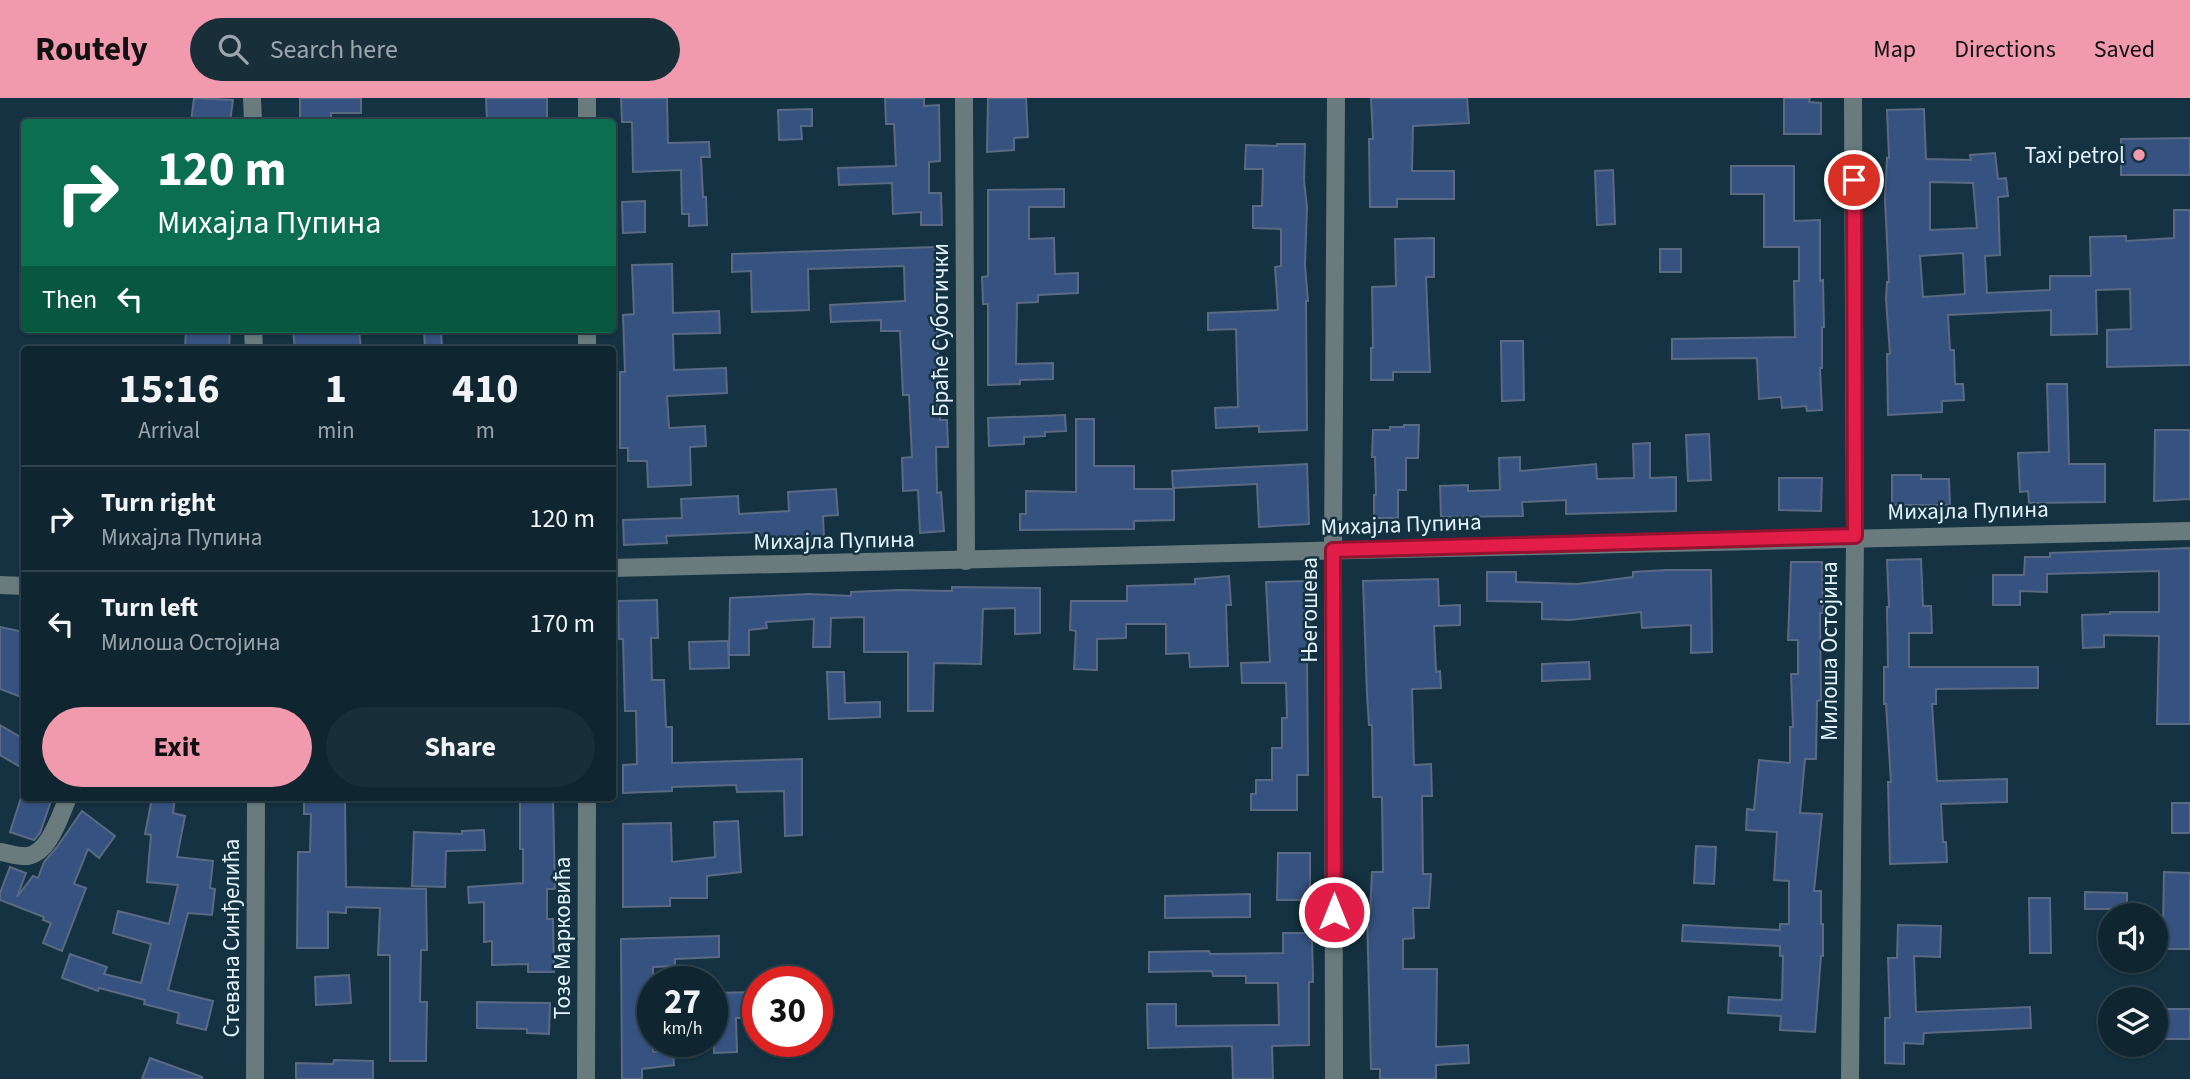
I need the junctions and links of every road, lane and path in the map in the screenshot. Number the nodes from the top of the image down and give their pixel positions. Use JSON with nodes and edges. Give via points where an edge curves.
{"nodes":[{"id":1,"x":252,"y":98,"type":"edge"},
{"id":2,"x":587,"y":98,"type":"edge"},
{"id":3,"x":964,"y":98,"type":"edge"},
{"id":4,"x":1336,"y":98,"type":"edge"},
{"id":5,"x":1853,"y":98,"type":"edge"},
{"id":6,"x":253,"y":119,"type":"edge"},
{"id":7,"x":587,"y":119,"type":"edge"},
{"id":8,"x":2190,"y":531,"type":"edge"},
{"id":9,"x":1855,"y":536,"type":"junction"},
{"id":10,"x":1333,"y":550,"type":"junction"},
{"id":11,"x":966,"y":561,"type":"junction"},
{"id":12,"x":616,"y":568,"type":"edge"},
{"id":13,"x":0,"y":585,"type":"edge"},
{"id":14,"x":21,"y":586,"type":"edge"},
{"id":15,"x":67,"y":801,"type":"edge"},
{"id":16,"x":257,"y":801,"type":"edge"},
{"id":17,"x":587,"y":801,"type":"edge"},
{"id":18,"x":0,"y":852,"type":"edge"},
{"id":19,"x":254,"y":1079,"type":"edge"},
{"id":20,"x":586,"y":1079,"type":"edge"},
{"id":21,"x":1334,"y":1079,"type":"edge"},
{"id":22,"x":1850,"y":1079,"type":"edge"}],
"edges":[{"from":1,"to":6,"type":"street"},
{"from":2,"to":7,"type":"street"},
{"from":3,"to":11,"type":"street","name":"Браће Суботички"},
{"from":4,"to":10,"type":"street","name":"Његошева"},
{"from":5,"to":9,"type":"street","name":"Милоша Остојина"},
{"from":8,"to":9,"type":"street","name":"Михајла Пупина"},
{"from":9,"to":10,"type":"street","name":"Михајла Пупина"},
{"from":9,"to":22,"type":"street","name":"Милоша Остојина"},
{"from":10,"to":11,"type":"street","name":"Михајла Пупина"},
{"from":10,"to":21,"type":"street","name":"Његошева"},
{"from":11,"to":12,"type":"street","name":"Михајла Пупина"},
{"from":13,"to":14,"type":"street"},
{"from":15,"to":18,"type":"street","via":[[41,849],[29,856]]},
{"from":16,"to":19,"type":"street","name":"Стевана Синђелића"},
{"from":17,"to":20,"type":"street","name":"Тозе Марковића"}]}
